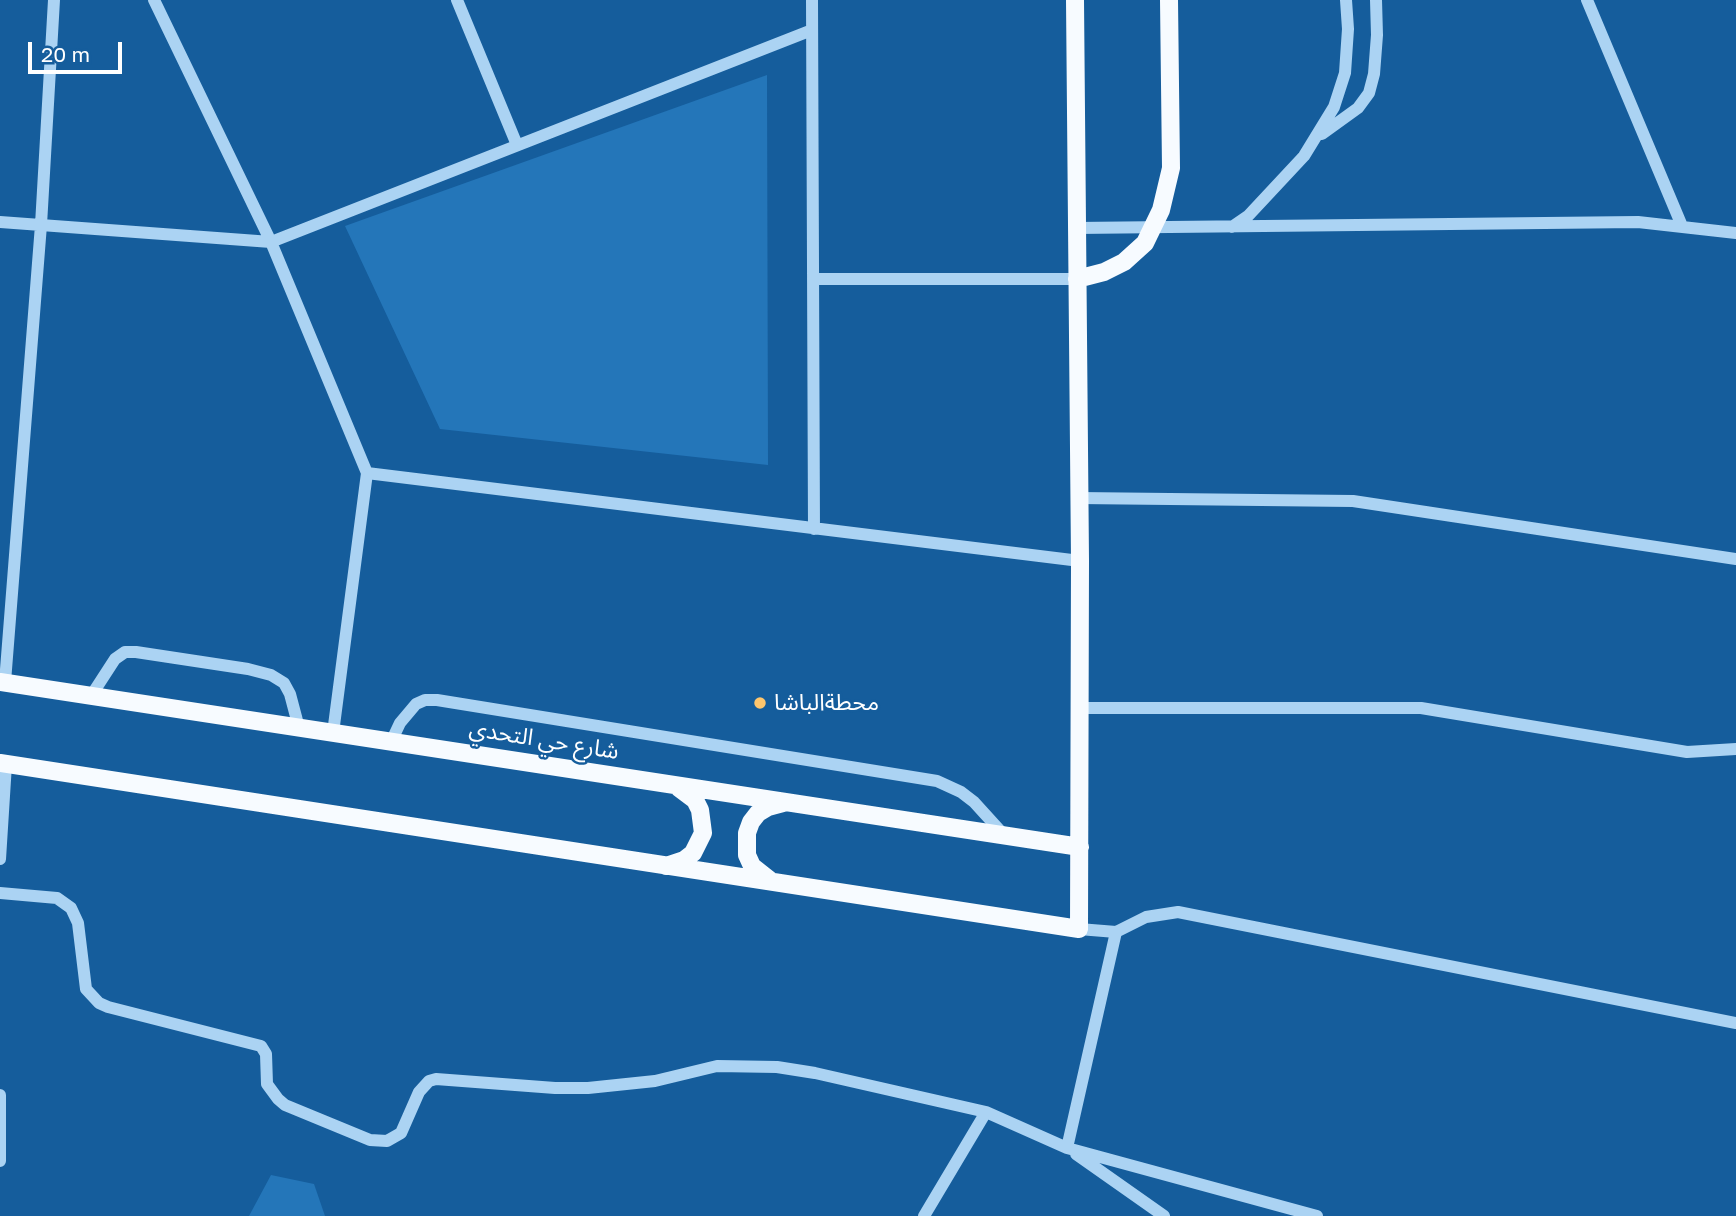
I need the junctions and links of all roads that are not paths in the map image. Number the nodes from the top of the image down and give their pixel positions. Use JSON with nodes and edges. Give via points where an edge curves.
{"nodes":[{"id":1,"x":54,"y":0,"type":"edge"},
{"id":2,"x":154,"y":0,"type":"edge"},
{"id":3,"x":457,"y":0,"type":"edge"},
{"id":4,"x":812,"y":0,"type":"edge"},
{"id":5,"x":1075,"y":0,"type":"edge"},
{"id":6,"x":1169,"y":0,"type":"edge"},
{"id":7,"x":1342,"y":0,"type":"edge"},
{"id":8,"x":1376,"y":0,"type":"edge"},
{"id":9,"x":1587,"y":0,"type":"edge"},
{"id":10,"x":812,"y":30,"type":"junction"},
{"id":11,"x":1317,"y":137,"type":"junction"},
{"id":12,"x":517,"y":145,"type":"junction"},
{"id":13,"x":0,"y":222,"type":"edge"},
{"id":14,"x":41,"y":225,"type":"junction"},
{"id":15,"x":1682,"y":226,"type":"junction"},
{"id":16,"x":1232,"y":227,"type":"junction"},
{"id":17,"x":1076,"y":228,"type":"junction"},
{"id":18,"x":1153,"y":228,"type":"junction"},
{"id":19,"x":1736,"y":233,"type":"edge"},
{"id":20,"x":271,"y":242,"type":"junction"},
{"id":21,"x":813,"y":279,"type":"junction"},
{"id":22,"x":1077,"y":279,"type":"junction"},
{"id":23,"x":367,"y":473,"type":"junction"},
{"id":24,"x":1078,"y":498,"type":"junction"},
{"id":25,"x":814,"y":529,"type":"junction"},
{"id":26,"x":1736,"y":559,"type":"edge"},
{"id":27,"x":1080,"y":561,"type":"junction"},
{"id":28,"x":2,"y":682,"type":"edge"},
{"id":29,"x":91,"y":696,"type":"junction"},
{"id":30,"x":1079,"y":708,"type":"junction"},
{"id":31,"x":299,"y":727,"type":"junction"},
{"id":32,"x":333,"y":733,"type":"junction"},
{"id":33,"x":391,"y":742,"type":"junction"},
{"id":34,"x":1736,"y":750,"type":"edge"},
{"id":35,"x":2,"y":766,"type":"edge"},
{"id":36,"x":665,"y":784,"type":"junction"},
{"id":37,"x":790,"y":803,"type":"junction"},
{"id":38,"x":1004,"y":835,"type":"junction"},
{"id":39,"x":1080,"y":847,"type":"junction"},
{"id":40,"x":0,"y":859,"type":"edge"},
{"id":41,"x":663,"y":866,"type":"junction"},
{"id":42,"x":781,"y":883,"type":"junction"},
{"id":43,"x":0,"y":893,"type":"edge"},
{"id":44,"x":1079,"y":929,"type":"junction"},
{"id":45,"x":1116,"y":932,"type":"junction"},
{"id":46,"x":1736,"y":1023,"type":"edge"},
{"id":47,"x":0,"y":1095,"type":"edge"},
{"id":48,"x":986,"y":1112,"type":"junction"},
{"id":49,"x":1067,"y":1148,"type":"junction"},
{"id":50,"x":0,"y":1161,"type":"edge"},
{"id":51,"x":924,"y":1216,"type":"edge"},
{"id":52,"x":1164,"y":1216,"type":"edge"},
{"id":53,"x":1317,"y":1216,"type":"edge"}],
"edges":[{"from":1,"to":14,"type":"street"},
{"from":2,"to":20,"type":"street"},
{"from":3,"to":12,"type":"street"},
{"from":4,"to":10,"type":"street"},
{"from":5,"to":17,"type":"main road"},
{"from":6,"to":18,"type":"main road","via":[[1171,168]]},
{"from":7,"to":11,"type":"street","via":[[1348,29],[1345,73],[1334,107]]},
{"from":8,"to":11,"type":"street","via":[[1377,35],[1369,93],[1358,108]]},
{"from":9,"to":15,"type":"street"},
{"from":10,"to":12,"type":"street"},
{"from":10,"to":21,"type":"street"},
{"from":11,"to":16,"type":"street","via":[[1276,188]]},
{"from":12,"to":20,"type":"street"},
{"from":13,"to":14,"type":"street"},
{"from":14,"to":20,"type":"street"},
{"from":14,"to":28,"type":"street"},
{"from":15,"to":16,"type":"street","via":[[1638,222]]},
{"from":15,"to":19,"type":"street"},
{"from":16,"to":18,"type":"street"},
{"from":17,"to":18,"type":"street"},
{"from":17,"to":22,"type":"main road"},
{"from":18,"to":22,"type":"main road","via":[[1145,243],[1124,262]]},
{"from":20,"to":23,"type":"street"},
{"from":21,"to":22,"type":"street"},
{"from":21,"to":25,"type":"street"},
{"from":22,"to":24,"type":"main road"},
{"from":23,"to":25,"type":"street"},
{"from":23,"to":32,"type":"street"},
{"from":24,"to":26,"type":"street","via":[[1353,501]]},
{"from":24,"to":27,"type":"main road"},
{"from":25,"to":27,"type":"street"},
{"from":27,"to":30,"type":"main road"},
{"from":28,"to":29,"type":"main road","name":"شارع حي التحدي"},
{"from":29,"to":31,"type":"main road","name":"شارع حي التحدي"},
{"from":29,"to":31,"type":"street","via":[[115,659],[136,652],[271,675],[284,683],[290,694]]},
{"from":30,"to":34,"type":"street","via":[[1421,708],[1687,752]]},
{"from":30,"to":39,"type":"main road"},
{"from":31,"to":32,"type":"main road","name":"شارع حي التحدي"},
{"from":32,"to":33,"type":"main road","name":"شارع حي التحدي"},
{"from":33,"to":36,"type":"main road","name":"شارع حي التحدي"},
{"from":33,"to":38,"type":"street","via":[[416,704],[437,700],[937,781],[974,802]]},
{"from":35,"to":40,"type":"street"},
{"from":35,"to":41,"type":"main road"},
{"from":36,"to":37,"type":"main road","name":"شارع حي التحدي"},
{"from":36,"to":41,"type":"main road","via":[[695,800],[703,832],[693,853]]},
{"from":37,"to":38,"type":"main road","name":"شارع حي التحدي"},
{"from":37,"to":42,"type":"main road","via":[[768,807],[751,822],[747,833],[752,866]]},
{"from":38,"to":39,"type":"main road","name":"شارع حي التحدي"},
{"from":39,"to":44,"type":"main road"},
{"from":41,"to":42,"type":"main road"},
{"from":42,"to":44,"type":"main road"},
{"from":43,"to":48,"type":"street","via":[[57,898],[71,908],[78,923],[86,989],[99,1003],[261,1046],[266,1054],[267,1084],[278,1099],[370,1140],[387,1141],[401,1133],[419,1091],[436,1079],[588,1088],[655,1081],[717,1066],[815,1073]]},
{"from":44,"to":45,"type":"street"},
{"from":45,"to":46,"type":"street","via":[[1146,917],[1178,912]]},
{"from":45,"to":49,"type":"street"},
{"from":47,"to":50,"type":"street"},
{"from":48,"to":49,"type":"street"},
{"from":48,"to":51,"type":"street"},
{"from":49,"to":52,"type":"street"},
{"from":49,"to":53,"type":"street"}]}
